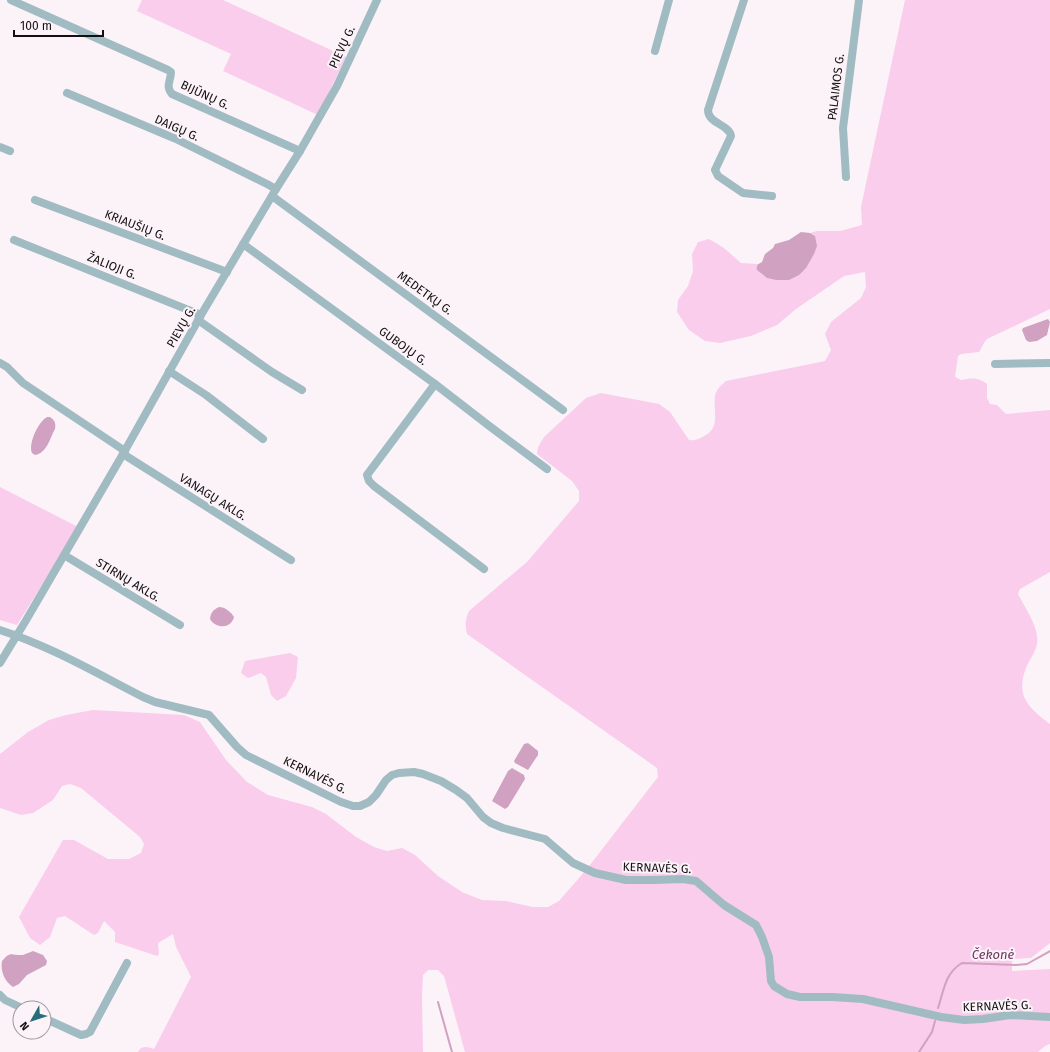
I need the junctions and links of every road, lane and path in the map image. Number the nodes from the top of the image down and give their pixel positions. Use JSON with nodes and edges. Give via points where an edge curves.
{"nodes":[{"id":1,"x":11,"y":0,"type":"edge"},
{"id":2,"x":377,"y":0,"type":"edge"},
{"id":3,"x":669,"y":0,"type":"edge"},
{"id":4,"x":744,"y":0,"type":"edge"},
{"id":5,"x":859,"y":0,"type":"edge"},
{"id":6,"x":655,"y":51,"type":"dead end"},
{"id":7,"x":67,"y":93,"type":"dead end"},
{"id":8,"x":0,"y":147,"type":"edge"},
{"id":9,"x":10,"y":151,"type":"dead end"},
{"id":10,"x":300,"y":151,"type":"junction"},
{"id":11,"x":846,"y":177,"type":"dead end"},
{"id":12,"x":274,"y":193,"type":"junction"},
{"id":13,"x":772,"y":196,"type":"dead end"},
{"id":14,"x":35,"y":200,"type":"dead end"},
{"id":15,"x":14,"y":240,"type":"dead end"},
{"id":16,"x":244,"y":244,"type":"junction"},
{"id":17,"x":227,"y":272,"type":"junction"},
{"id":18,"x":199,"y":318,"type":"junction"},
{"id":19,"x":0,"y":363,"type":"edge"},
{"id":20,"x":1050,"y":363,"type":"edge"},
{"id":21,"x":995,"y":364,"type":"dead end"},
{"id":22,"x":170,"y":371,"type":"junction"},
{"id":23,"x":435,"y":384,"type":"junction"},
{"id":24,"x":302,"y":390,"type":"dead end"},
{"id":25,"x":563,"y":410,"type":"dead end"},
{"id":26,"x":263,"y":439,"type":"dead end"},
{"id":27,"x":124,"y":452,"type":"junction"},
{"id":28,"x":547,"y":469,"type":"dead end"},
{"id":29,"x":64,"y":555,"type":"junction"},
{"id":30,"x":291,"y":560,"type":"dead end"},
{"id":31,"x":484,"y":569,"type":"dead end"},
{"id":32,"x":180,"y":625,"type":"dead end"},
{"id":33,"x":0,"y":630,"type":"edge"},
{"id":34,"x":17,"y":635,"type":"junction"},
{"id":35,"x":0,"y":663,"type":"edge"},
{"id":36,"x":127,"y":963,"type":"dead end"},
{"id":37,"x":0,"y":995,"type":"edge"},
{"id":38,"x":12,"y":1003,"type":"edge"},
{"id":39,"x":1050,"y":1017,"type":"edge"},
{"id":40,"x":52,"y":1022,"type":"edge"}],
"edges":[{"from":1,"to":10,"type":"street","name":"BIJŪNŲ G.","via":[[168,70],[171,72],[168,86],[172,94]]},
{"from":2,"to":10,"type":"street","name":"PIEVŲ G.","via":[[337,86]]},
{"from":3,"to":6,"type":"street"},
{"from":4,"to":13,"type":"street","via":[[708,110],[710,117],[729,131],[731,136],[715,170],[718,176],[742,192]]},
{"from":5,"to":11,"type":"street","name":"PALAIMOS G.","via":[[843,128]]},
{"from":7,"to":12,"type":"street","name":"DAIGŲ G.","via":[[176,139],[267,184]]},
{"from":8,"to":9,"type":"street"},
{"from":10,"to":12,"type":"street","name":"PIEVŲ G."},
{"from":12,"to":16,"type":"street","name":"PIEVŲ G."},
{"from":12,"to":25,"type":"street","name":"MEDETKŲ G."},
{"from":14,"to":17,"type":"street","name":"KRIAUŠIŲ G."},
{"from":15,"to":18,"type":"street","name":"ŽALIOJI G."},
{"from":16,"to":17,"type":"street","name":"PIEVŲ G."},
{"from":16,"to":23,"type":"street","name":"GUBOJŲ G."},
{"from":17,"to":18,"type":"street","name":"PIEVŲ G."},
{"from":18,"to":22,"type":"street","name":"PIEVŲ G."},
{"from":18,"to":24,"type":"street","name":"ŽALIOJI G.","via":[[272,372]]},
{"from":19,"to":27,"type":"street","name":"VANAGŲ AKLG.","via":[[23,383]]},
{"from":20,"to":21,"type":"street"},
{"from":22,"to":26,"type":"street"},
{"from":22,"to":27,"type":"street","name":"PIEVŲ G."},
{"from":23,"to":28,"type":"street","name":"GUBOJŲ G."},
{"from":23,"to":31,"type":"street","via":[[367,475],[368,481]]},
{"from":27,"to":29,"type":"street","name":"PIEVŲ G."},
{"from":27,"to":30,"type":"street","name":"VANAGŲ AKLG."},
{"from":29,"to":32,"type":"street","name":"STIRNŲ AKLG."},
{"from":29,"to":34,"type":"street","name":"PIEVŲ G."},
{"from":33,"to":34,"type":"street","name":"KERNAVĖS G."},
{"from":34,"to":35,"type":"street","name":"PIEVŲ G."},
{"from":34,"to":39,"type":"street","name":"KERNAVĖS G.","via":[[155,702],[209,715],[246,755],[341,802],[360,806],[369,802],[392,775],[414,772],[423,774],[456,790],[491,823],[545,839],[573,862],[595,873],[626,880],[696,881],[724,905],[756,926],[769,957],[771,981],[787,994],[800,997],[863,999],[941,1018],[983,1020],[1010,1015]]},
{"from":36,"to":40,"type":"street","via":[[90,1032],[81,1035]]},
{"from":37,"to":38,"type":"street"}]}
